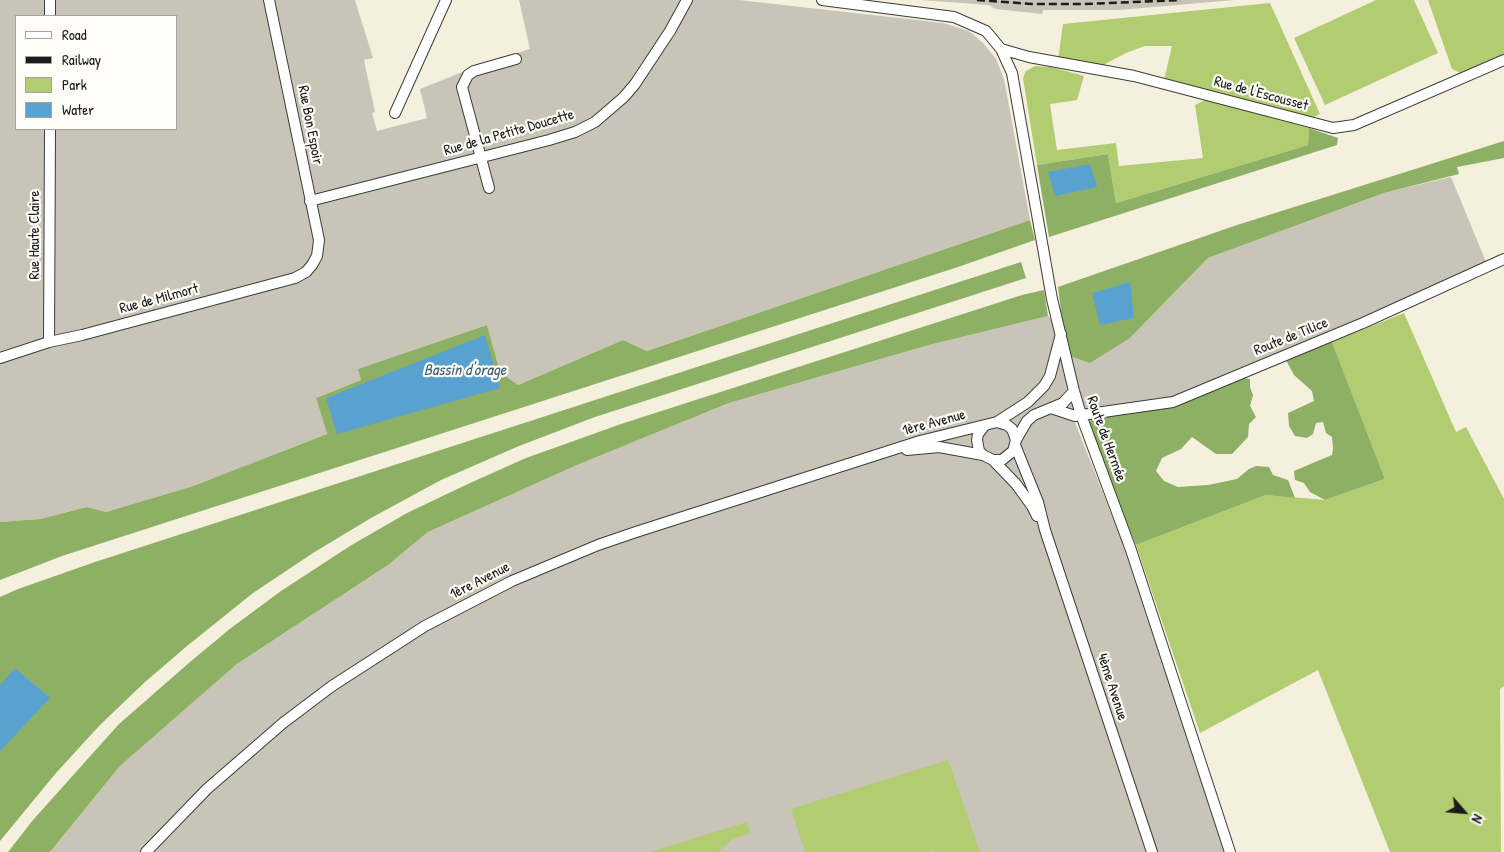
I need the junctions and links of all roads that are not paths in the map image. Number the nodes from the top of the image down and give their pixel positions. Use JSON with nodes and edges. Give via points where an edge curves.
{"nodes":[{"id":1,"x":50,"y":0,"type":"edge"},
{"id":2,"x":270,"y":0,"type":"edge"},
{"id":3,"x":446,"y":0,"type":"edge"},
{"id":4,"x":687,"y":0,"type":"edge"},
{"id":5,"x":822,"y":0,"type":"edge"},
{"id":6,"x":50,"y":15,"type":"edge"},
{"id":7,"x":1001,"y":49,"type":"junction"},
{"id":8,"x":516,"y":59,"type":"dead end"},
{"id":9,"x":1504,"y":60,"type":"edge"},
{"id":10,"x":396,"y":114,"type":"dead end"},
{"id":11,"x":50,"y":130,"type":"edge"},
{"id":12,"x":481,"y":157,"type":"junction"},
{"id":13,"x":489,"y":188,"type":"dead end"},
{"id":14,"x":310,"y":202,"type":"junction"},
{"id":15,"x":317,"y":256,"type":"joint"},
{"id":16,"x":1504,"y":259,"type":"edge"},
{"id":17,"x":1061,"y":334,"type":"junction"},
{"id":18,"x":49,"y":342,"type":"junction"},
{"id":19,"x":0,"y":358,"type":"edge"},
{"id":20,"x":1069,"y":375,"type":"junction"},
{"id":21,"x":1050,"y":376,"type":"junction"},
{"id":22,"x":1074,"y":391,"type":"junction"},
{"id":23,"x":1050,"y":408,"type":"junction"},
{"id":24,"x":1081,"y":415,"type":"junction"},
{"id":25,"x":996,"y":422,"type":"junction"},
{"id":26,"x":985,"y":426,"type":"junction"},
{"id":27,"x":1015,"y":443,"type":"junction"},
{"id":28,"x":891,"y":452,"type":"junction"},
{"id":29,"x":983,"y":455,"type":"junction"},
{"id":30,"x":993,"y":460,"type":"junction"},
{"id":31,"x":1045,"y":530,"type":"junction"},
{"id":32,"x":146,"y":852,"type":"edge"},
{"id":33,"x":1152,"y":852,"type":"edge"},
{"id":34,"x":1230,"y":852,"type":"edge"}],
"edges":[{"from":1,"to":6,"type":"street"},
{"from":2,"to":14,"type":"street","name":"Rue Bon Espoir"},
{"from":3,"to":10,"type":"street"},
{"from":4,"to":12,"type":"street","name":"Rue de la Petite Doucette","via":[[635,84],[596,122],[575,132]]},
{"from":5,"to":7,"type":"street","name":"Route de Hermée","via":[[954,16],[986,31]]},
{"from":7,"to":9,"type":"street","name":"Rue de l'Escousset","via":[[1134,76],[1333,128],[1354,125]]},
{"from":7,"to":17,"type":"street","name":"Route de Hermée","via":[[1012,73]]},
{"from":8,"to":12,"type":"street","via":[[474,71],[462,87]]},
{"from":11,"to":18,"type":"street","name":"Rue Haute Claire"},
{"from":12,"to":13,"type":"street"},
{"from":12,"to":14,"type":"street","name":"Rue de la Petite Doucette"},
{"from":14,"to":15,"type":"street","name":"Rue Bon Espoir","via":[[319,240]]},
{"from":15,"to":18,"type":"street","name":"Rue de Milmort","via":[[306,272],[295,278]]},
{"from":16,"to":24,"type":"street","name":"Route de Tilice","via":[[1363,324],[1173,402]]},
{"from":17,"to":20,"type":"street","name":"Route de Hermée"},
{"from":17,"to":21,"type":"street","name":"1ère Avenue"},
{"from":18,"to":19,"type":"street","name":"Rue de Milmort"},
{"from":20,"to":21,"type":"street"},
{"from":20,"to":22,"type":"street","name":"Route de Hermée"},
{"from":21,"to":25,"type":"street","name":"1ère Avenue","via":[[1028,402]]},
{"from":22,"to":23,"type":"street","via":[[1063,403]]},
{"from":22,"to":24,"type":"street","name":"Route de Hermée"},
{"from":23,"to":24,"type":"street"},
{"from":23,"to":27,"type":"street","via":[[1027,421]]},
{"from":24,"to":34,"type":"street","name":"Route de Hermée","via":[[1131,550]]},
{"from":25,"to":26,"type":"street","name":"1ère Avenue"},
{"from":25,"to":27,"type":"street","via":[[1012,429]]},
{"from":26,"to":28,"type":"street","name":"1ère Avenue","via":[[943,435]]},
{"from":26,"to":29,"type":"street","name":"1ère Avenue","via":[[977,440]]},
{"from":27,"to":30,"type":"street","via":[[1008,456]]},
{"from":27,"to":31,"type":"street","name":"4ème Avenue","via":[[1038,502]]},
{"from":28,"to":29,"type":"street","name":"1ère Avenue","via":[[939,447]]},
{"from":28,"to":32,"type":"street","name":"1ère Avenue","via":[[598,545],[458,608],[398,643],[299,711],[207,789]]},
{"from":29,"to":30,"type":"street","name":"1ère Avenue"},
{"from":30,"to":31,"type":"street","name":"4ème Avenue","via":[[1016,484]]},
{"from":31,"to":33,"type":"street","name":"4ème Avenue"}]}
